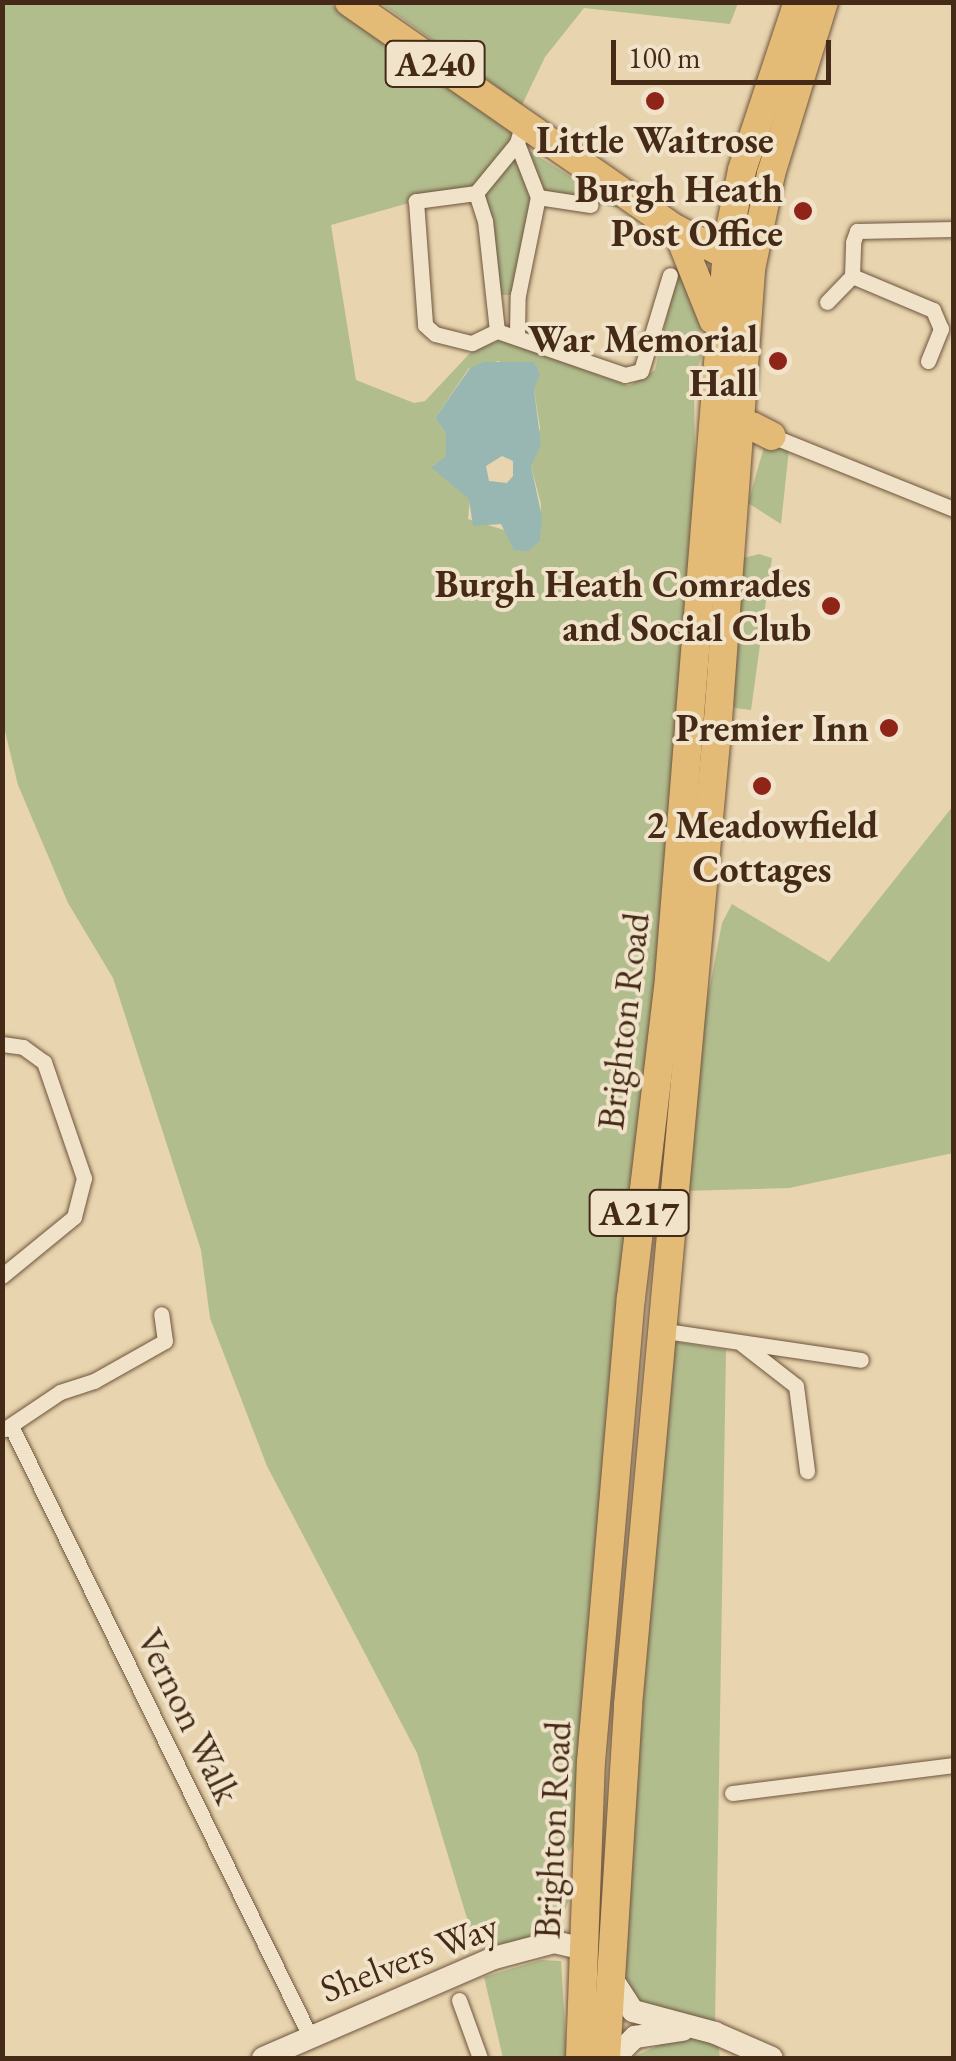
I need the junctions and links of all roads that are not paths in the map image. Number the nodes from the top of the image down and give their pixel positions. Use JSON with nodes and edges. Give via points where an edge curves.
{"nodes":[{"id":1,"x":349,"y":2,"type":"edge"},
{"id":2,"x":798,"y":2,"type":"edge"},
{"id":3,"x":824,"y":2,"type":"edge"},
{"id":4,"x":520,"y":134,"type":"junction"},
{"id":5,"x":476,"y":193,"type":"junction"},
{"id":6,"x":538,"y":197,"type":"junction"},
{"id":7,"x":590,"y":206,"type":"dead end"},
{"id":8,"x":732,"y":211,"type":"junction"},
{"id":9,"x":676,"y":229,"type":"junction"},
{"id":10,"x":954,"y":229,"type":"edge"},
{"id":11,"x":744,"y":258,"type":"junction"},
{"id":12,"x":670,"y":275,"type":"dead end"},
{"id":13,"x":852,"y":276,"type":"junction"},
{"id":14,"x":496,"y":294,"type":"junction"},
{"id":15,"x":518,"y":296,"type":"junction"},
{"id":16,"x":827,"y":302,"type":"dead end"},
{"id":17,"x":496,"y":330,"type":"junction"},
{"id":18,"x":517,"y":334,"type":"junction"},
{"id":19,"x":718,"y":345,"type":"junction"},
{"id":20,"x":928,"y":361,"type":"dead end"},
{"id":21,"x":739,"y":426,"type":"junction"},
{"id":22,"x":772,"y":436,"type":"junction"},
{"id":23,"x":712,"y":441,"type":"junction"},
{"id":24,"x":736,"y":474,"type":"junction"},
{"id":25,"x":954,"y":509,"type":"edge"},
{"id":26,"x":2,"y":1044,"type":"edge"},
{"id":27,"x":2,"y":1276,"type":"edge"},
{"id":28,"x":161,"y":1314,"type":"dead end"},
{"id":29,"x":659,"y":1330,"type":"junction"},
{"id":30,"x":734,"y":1338,"type":"junction"},
{"id":31,"x":861,"y":1360,"type":"dead end"},
{"id":32,"x":6,"y":1428,"type":"edge"},
{"id":33,"x":807,"y":1471,"type":"dead end"},
{"id":34,"x":954,"y":1765,"type":"edge"},
{"id":35,"x":732,"y":1793,"type":"dead end"},
{"id":36,"x":602,"y":1896,"type":"junction"},
{"id":37,"x":554,"y":1942,"type":"junction"},
{"id":38,"x":584,"y":1949,"type":"junction"},
{"id":39,"x":608,"y":1971,"type":"junction"},
{"id":40,"x":459,"y":2000,"type":"dead end"},
{"id":41,"x":700,"y":2028,"type":"junction"},
{"id":42,"x":309,"y":2034,"type":"junction"},
{"id":43,"x":263,"y":2058,"type":"edge"},
{"id":44,"x":480,"y":2058,"type":"edge"},
{"id":45,"x":580,"y":2058,"type":"edge"},
{"id":46,"x":606,"y":2058,"type":"edge"},
{"id":47,"x":614,"y":2058,"type":"edge"},
{"id":48,"x":772,"y":2058,"type":"edge"}],
"edges":[{"from":1,"to":4,"type":"highway","number":"A240"},
{"from":2,"to":8,"type":"highway","name":"Brighton Road","number":"A217"},
{"from":3,"to":11,"type":"highway","name":"Brighton Road","number":"A217"},
{"from":4,"to":5,"type":"street"},
{"from":4,"to":6,"type":"street"},
{"from":4,"to":9,"type":"highway","number":"A240"},
{"from":5,"to":14,"type":"street"},
{"from":5,"to":17,"type":"street","via":[[416,201],[425,325],[472,343]]},
{"from":6,"to":7,"type":"street"},
{"from":6,"to":15,"type":"street"},
{"from":8,"to":9,"type":"highway","via":[[712,230]]},
{"from":8,"to":11,"type":"highway","name":"Brighton Road","number":"A217"},
{"from":9,"to":11,"type":"highway","number":"A240"},
{"from":9,"to":19,"type":"highway","via":[[704,285]]},
{"from":10,"to":13,"type":"street","via":[[857,231]]},
{"from":11,"to":19,"type":"highway","name":"Brighton Road","number":"A217"},
{"from":11,"to":21,"type":"highway","name":"Brighton Road","number":"A217"},
{"from":12,"to":18,"type":"street","via":[[641,371],[625,374]]},
{"from":13,"to":16,"type":"street"},
{"from":13,"to":20,"type":"street","via":[[932,310],[941,329]]},
{"from":14,"to":15,"type":"street"},
{"from":14,"to":17,"type":"street"},
{"from":15,"to":18,"type":"street"},
{"from":17,"to":18,"type":"street"},
{"from":19,"to":23,"type":"highway","name":"Brighton Road","number":"A217"},
{"from":21,"to":22,"type":"highway"},
{"from":21,"to":23,"type":"highway"},
{"from":21,"to":24,"type":"highway","name":"Brighton Road","number":"A217"},
{"from":22,"to":24,"type":"highway","via":[[755,440]]},
{"from":22,"to":25,"type":"street"},
{"from":23,"to":36,"type":"highway","name":"Brighton Road","number":"A217","via":[[669,978],[645,1154],[597,1687]]},
{"from":24,"to":29,"type":"highway","name":"Brighton Road","number":"A217"},
{"from":26,"to":27,"type":"street","via":[[24,1047],[44,1062],[84,1178],[74,1217]]},
{"from":28,"to":32,"type":"street","name":"Vernon Walk","via":[[165,1341],[60,1392]]},
{"from":29,"to":30,"type":"street"},
{"from":29,"to":36,"type":"highway","name":"Brighton Road","number":"A217"},
{"from":30,"to":31,"type":"street"},
{"from":30,"to":33,"type":"street","via":[[796,1386]]},
{"from":32,"to":42,"type":"street","name":"Vernon Walk"},
{"from":34,"to":35,"type":"street"},
{"from":36,"to":37,"type":"street","via":[[570,1934]]},
{"from":36,"to":38,"type":"highway","name":"Brighton Road","number":"A217"},
{"from":36,"to":39,"type":"highway","name":"Brighton Road","number":"A217"},
{"from":37,"to":38,"type":"street","name":"Shelvers Way"},
{"from":37,"to":42,"type":"street","name":"Shelvers Way","via":[[494,1958]]},
{"from":38,"to":45,"type":"highway","name":"Brighton Road","number":"A217"},
{"from":39,"to":41,"type":"street","via":[[633,2010]]},
{"from":39,"to":46,"type":"highway","name":"Brighton Road","number":"A217"},
{"from":40,"to":44,"type":"street"},
{"from":41,"to":47,"type":"street","via":[[636,2038]]},
{"from":41,"to":48,"type":"street"},
{"from":42,"to":43,"type":"street","name":"Shelvers Way"}]}
